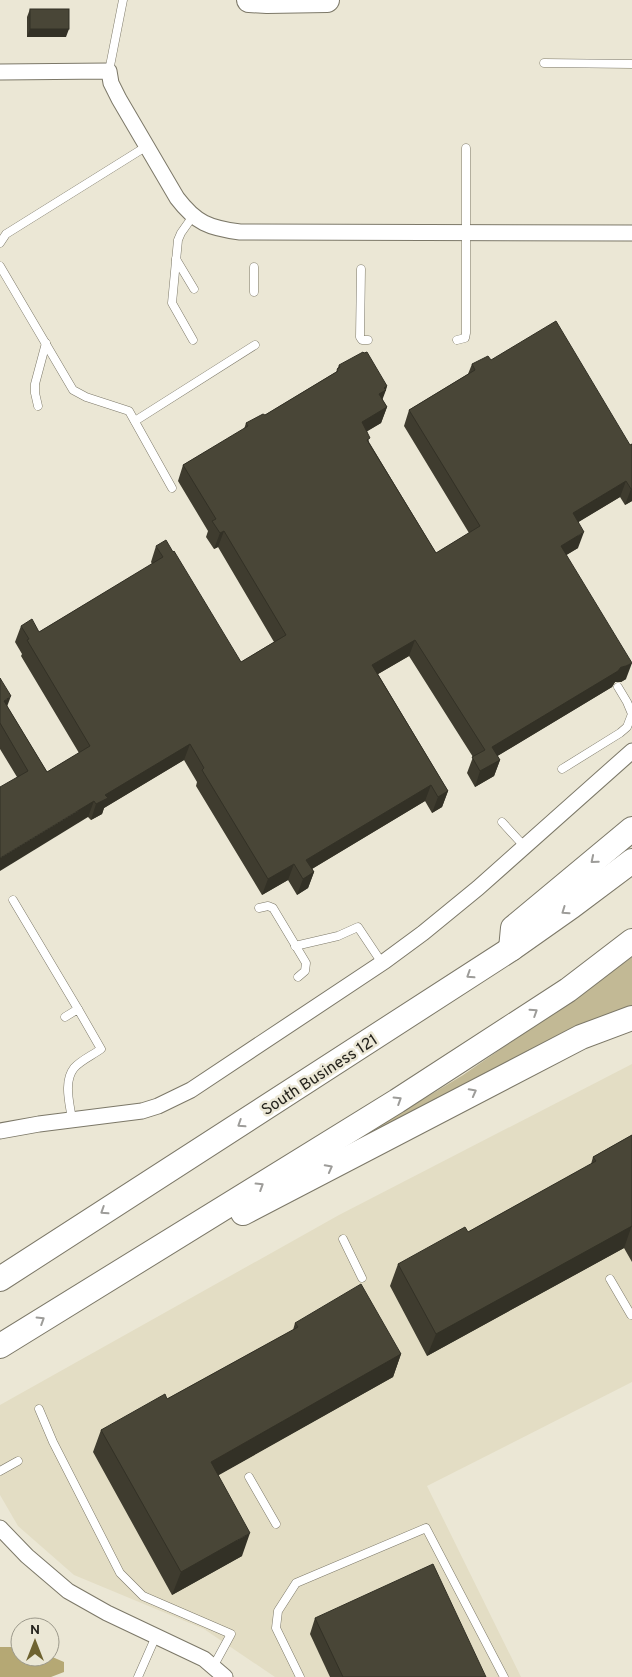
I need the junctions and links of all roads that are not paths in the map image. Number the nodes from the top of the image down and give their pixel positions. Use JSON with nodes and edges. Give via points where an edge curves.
{"nodes":[{"id":1,"x":123,"y":0,"type":"edge"},
{"id":2,"x":249,"y":0,"type":"edge"},
{"id":3,"x":327,"y":0,"type":"edge"},
{"id":4,"x":544,"y":64,"type":"dead end"},
{"id":5,"x":632,"y":64,"type":"edge"},
{"id":6,"x":109,"y":71,"type":"junction"},
{"id":7,"x":0,"y":72,"type":"edge"},
{"id":8,"x":147,"y":146,"type":"junction"},
{"id":9,"x":466,"y":148,"type":"dead end"},
{"id":10,"x":192,"y":216,"type":"junction"},
{"id":11,"x":466,"y":232,"type":"junction"},
{"id":12,"x":632,"y":232,"type":"edge"},
{"id":13,"x":0,"y":243,"type":"edge"},
{"id":14,"x":176,"y":259,"type":"junction"},
{"id":15,"x":254,"y":267,"type":"dead end"},
{"id":16,"x":361,"y":269,"type":"dead end"},
{"id":17,"x":1,"y":271,"type":"edge"},
{"id":18,"x":194,"y":289,"type":"dead end"},
{"id":19,"x":254,"y":292,"type":"dead end"},
{"id":20,"x":193,"y":340,"type":"dead end"},
{"id":21,"x":368,"y":340,"type":"dead end"},
{"id":22,"x":457,"y":340,"type":"dead end"},
{"id":23,"x":46,"y":343,"type":"junction"},
{"id":24,"x":255,"y":345,"type":"dead end"},
{"id":25,"x":38,"y":406,"type":"dead end"},
{"id":26,"x":135,"y":421,"type":"junction"},
{"id":27,"x":172,"y":488,"type":"dead end"},
{"id":28,"x":618,"y":687,"type":"dead end"},
{"id":29,"x":632,"y":751,"type":"edge"},
{"id":30,"x":562,"y":769,"type":"dead end"},
{"id":31,"x":502,"y":822,"type":"dead end"},
{"id":32,"x":632,"y":829,"type":"edge"},
{"id":33,"x":524,"y":846,"type":"junction"},
{"id":34,"x":632,"y":861,"type":"edge"},
{"id":35,"x":13,"y":900,"type":"dead end"},
{"id":36,"x":259,"y":908,"type":"dead end"},
{"id":37,"x":632,"y":941,"type":"edge"},
{"id":38,"x":295,"y":946,"type":"junction"},
{"id":39,"x":511,"y":949,"type":"junction"},
{"id":40,"x":382,"y":963,"type":"junction"},
{"id":41,"x":298,"y":977,"type":"dead end"},
{"id":42,"x":78,"y":1009,"type":"junction"},
{"id":43,"x":65,"y":1017,"type":"dead end"},
{"id":44,"x":632,"y":1018,"type":"edge"},
{"id":45,"x":72,"y":1120,"type":"junction"},
{"id":46,"x":0,"y":1132,"type":"edge"},
{"id":47,"x":343,"y":1239,"type":"dead end"},
{"id":48,"x":362,"y":1278,"type":"dead end"},
{"id":49,"x":0,"y":1279,"type":"edge"},
{"id":50,"x":610,"y":1280,"type":"dead end"},
{"id":51,"x":84,"y":1294,"type":"junction"},
{"id":52,"x":631,"y":1315,"type":"edge"},
{"id":53,"x":0,"y":1346,"type":"edge"},
{"id":54,"x":39,"y":1409,"type":"dead end"},
{"id":55,"x":18,"y":1461,"type":"dead end"},
{"id":56,"x":0,"y":1471,"type":"edge"},
{"id":57,"x":249,"y":1477,"type":"dead end"},
{"id":58,"x":276,"y":1524,"type":"dead end"},
{"id":59,"x":0,"y":1528,"type":"edge"},
{"id":60,"x":156,"y":1636,"type":"junction"},
{"id":61,"x":213,"y":1667,"type":"junction"},
{"id":62,"x":138,"y":1677,"type":"edge"},
{"id":63,"x":225,"y":1677,"type":"edge"},
{"id":64,"x":300,"y":1677,"type":"edge"},
{"id":65,"x":504,"y":1677,"type":"edge"}],
"edges":[{"from":1,"to":6,"type":"lane"},
{"from":2,"to":3,"type":"main road"},
{"from":4,"to":5,"type":"lane"},
{"from":6,"to":7,"type":"street"},
{"from":6,"to":8,"type":"street","via":[[111,83]]},
{"from":8,"to":10,"type":"street","via":[[177,198]]},
{"from":8,"to":13,"type":"lane","via":[[6,234]]},
{"from":9,"to":11,"type":"lane"},
{"from":10,"to":11,"type":"street","via":[[214,227],[240,232]]},
{"from":10,"to":14,"type":"lane","via":[[180,233]]},
{"from":11,"to":12,"type":"street"},
{"from":11,"to":22,"type":"lane","via":[[466,333],[465,338]]},
{"from":14,"to":18,"type":"lane"},
{"from":14,"to":20,"type":"lane","via":[[172,303]]},
{"from":15,"to":19,"type":"lane"},
{"from":16,"to":21,"type":"lane","via":[[360,337]]},
{"from":17,"to":23,"type":"lane"},
{"from":23,"to":25,"type":"lane","via":[[35,384]]},
{"from":23,"to":26,"type":"lane","via":[[73,390],[129,411]]},
{"from":24,"to":26,"type":"lane"},
{"from":26,"to":27,"type":"lane"},
{"from":28,"to":30,"type":"lane","via":[[631,708],[627,727],[607,743]]},
{"from":29,"to":33,"type":"street"},
{"from":31,"to":33,"type":"lane"},
{"from":32,"to":39,"type":"main road","one_way":true,"via":[[512,928]]},
{"from":33,"to":40,"type":"street","via":[[455,907]]},
{"from":34,"to":39,"type":"main road","name":"South Business 121","one_way":true},
{"from":35,"to":42,"type":"lane"},
{"from":36,"to":38,"type":"lane","via":[[273,908]]},
{"from":51,"to":37,"type":"main road","one_way":true,"via":[[397,1101],[568,990]]},
{"from":38,"to":40,"type":"lane","via":[[338,936],[358,927]]},
{"from":38,"to":41,"type":"lane","via":[[306,967]]},
{"from":39,"to":49,"type":"main road","name":"South Business 121","one_way":true},
{"from":40,"to":45,"type":"street","via":[[174,1099],[142,1111]]},
{"from":42,"to":43,"type":"lane"},
{"from":42,"to":45,"type":"lane","via":[[101,1049],[74,1068],[70,1076],[68,1089]]},
{"from":51,"to":44,"type":"main road","one_way":true,"via":[[98,1292],[124,1275],[547,1054]]},
{"from":45,"to":46,"type":"street"},
{"from":47,"to":48,"type":"lane"},
{"from":50,"to":52,"type":"lane"},
{"from":53,"to":51,"type":"main road","one_way":true},
{"from":54,"to":61,"type":"lane","via":[[120,1573],[143,1596],[232,1634]]},
{"from":55,"to":56,"type":"lane"},
{"from":57,"to":58,"type":"lane"},
{"from":59,"to":60,"type":"street","via":[[68,1591]]},
{"from":60,"to":61,"type":"street"},
{"from":60,"to":62,"type":"lane"},
{"from":61,"to":63,"type":"street"},
{"from":64,"to":65,"type":"lane","via":[[276,1628],[278,1612],[296,1583],[426,1528]]}]}
